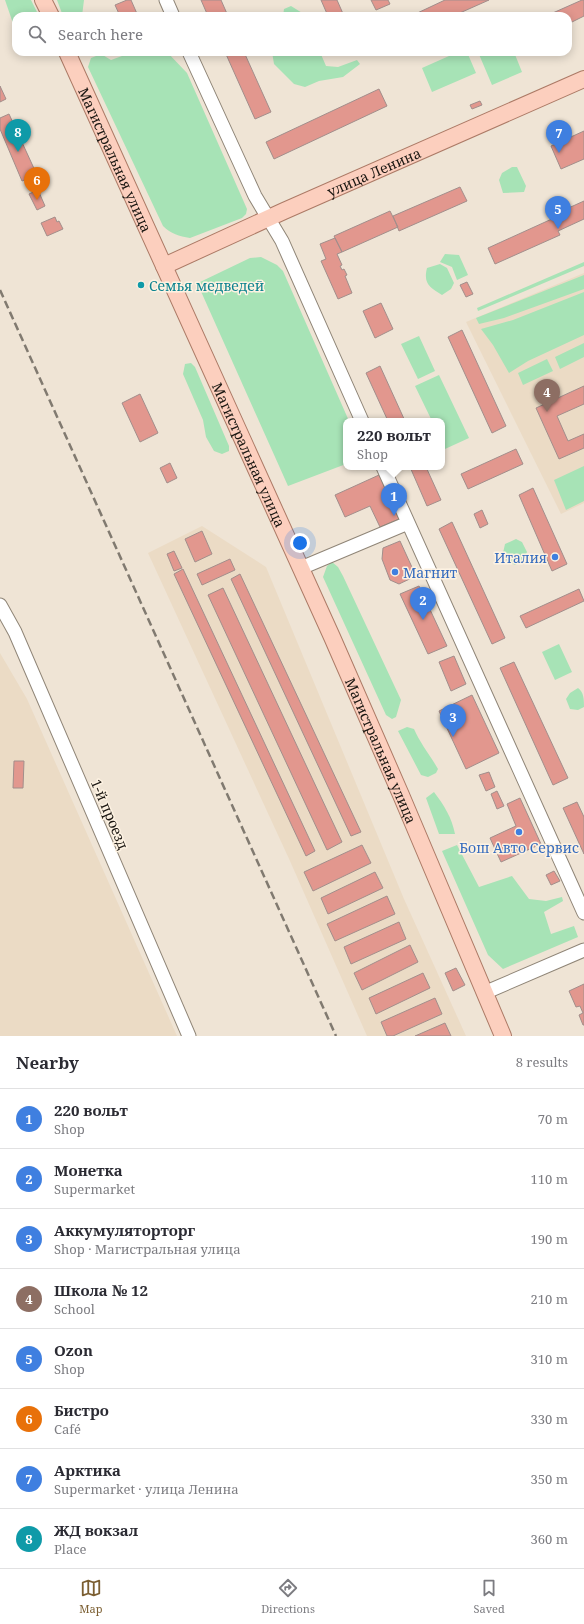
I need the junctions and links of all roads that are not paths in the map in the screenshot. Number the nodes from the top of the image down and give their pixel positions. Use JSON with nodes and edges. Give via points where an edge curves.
{"nodes":[{"id":1,"x":43,"y":0,"type":"edge"},
{"id":2,"x":166,"y":0,"type":"edge"},
{"id":3,"x":48,"y":12,"type":"edge"},
{"id":4,"x":171,"y":12,"type":"edge"},
{"id":5,"x":69,"y":56,"type":"edge"},
{"id":6,"x":191,"y":56,"type":"edge"},
{"id":7,"x":584,"y":79,"type":"edge"},
{"id":8,"x":268,"y":218,"type":"junction"},
{"id":9,"x":164,"y":266,"type":"junction"},
{"id":10,"x":361,"y":418,"type":"edge"},
{"id":11,"x":383,"y":470,"type":"edge"},
{"id":12,"x":408,"y":523,"type":"junction"},
{"id":13,"x":301,"y":568,"type":"junction"},
{"id":14,"x":0,"y":605,"type":"edge"},
{"id":15,"x":584,"y":913,"type":"edge"},
{"id":16,"x":584,"y":950,"type":"edge"},
{"id":17,"x":484,"y":993,"type":"junction"},
{"id":18,"x":189,"y":1036,"type":"edge"},
{"id":19,"x":503,"y":1036,"type":"edge"}],
"edges":[{"from":1,"to":3,"type":"main road"},
{"from":2,"to":4,"type":"street"},
{"from":5,"to":9,"type":"main road","name":"Магистральная улица"},
{"from":6,"to":8,"type":"street","via":[[255,196]]},
{"from":7,"to":8,"type":"main road","name":"улица Ленина"},
{"from":8,"to":9,"type":"main road","name":"улица Ленина"},
{"from":8,"to":10,"type":"street","via":[[282,241]]},
{"from":9,"to":13,"type":"main road","name":"Магистральная улица"},
{"from":11,"to":12,"type":"street"},
{"from":12,"to":13,"type":"street"},
{"from":12,"to":15,"type":"street"},
{"from":13,"to":17,"type":"main road","name":"Магистральная улица","via":[[376,736]]},
{"from":14,"to":18,"type":"street","name":"1-й проезд","via":[[10,620]]},
{"from":16,"to":17,"type":"street"},
{"from":17,"to":19,"type":"main road","name":"Магистральная улица"}]}
